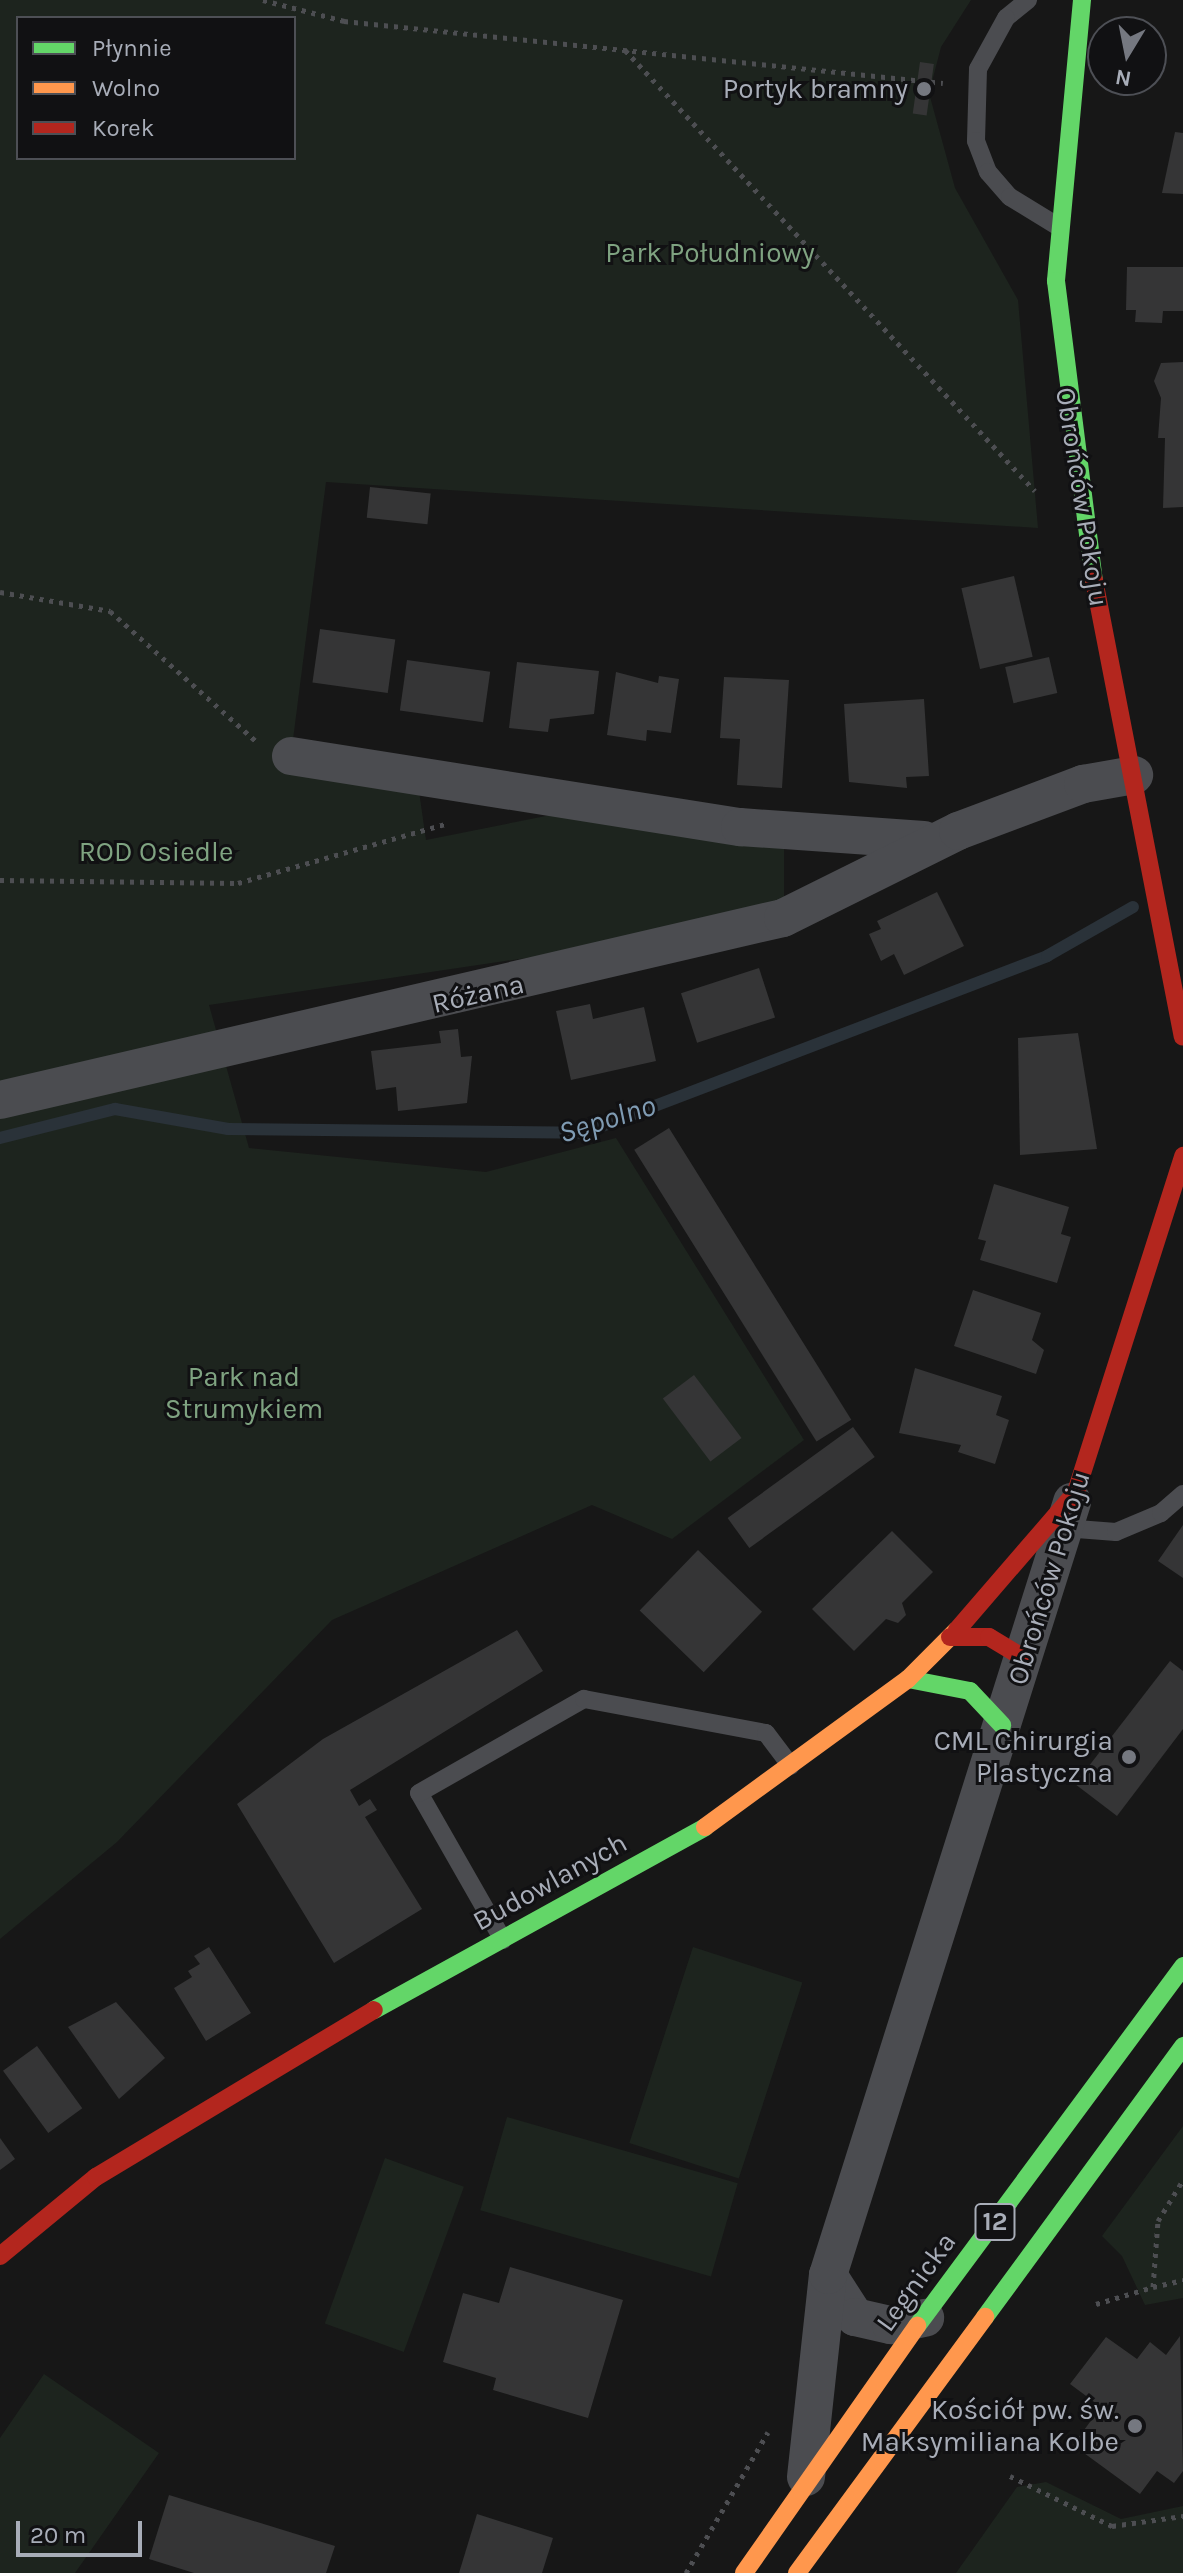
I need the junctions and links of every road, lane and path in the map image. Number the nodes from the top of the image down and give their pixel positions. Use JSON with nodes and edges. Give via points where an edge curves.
{"nodes":[{"id":1,"x":263,"y":0,"type":"edge"},
{"id":2,"x":1028,"y":0,"type":"edge"},
{"id":3,"x":1082,"y":0,"type":"edge"},
{"id":4,"x":624,"y":49,"type":"junction"},
{"id":5,"x":943,"y":83,"type":"dead end"},
{"id":6,"x":1059,"y":227,"type":"junction"},
{"id":7,"x":1041,"y":497,"type":"dead end"},
{"id":8,"x":0,"y":592,"type":"edge"},
{"id":9,"x":291,"y":756,"type":"joint"},
{"id":10,"x":1134,"y":775,"type":"junction"},
{"id":11,"x":453,"y":822,"type":"dead end"},
{"id":12,"x":939,"y":839,"type":"junction"},
{"id":13,"x":0,"y":880,"type":"edge"},
{"id":14,"x":1180,"y":984,"type":"edge"},
{"id":15,"x":1183,"y":1036,"type":"edge"},
{"id":16,"x":0,"y":1100,"type":"edge"},
{"id":17,"x":1183,"y":1156,"type":"edge"},
{"id":18,"x":1076,"y":1492,"type":"junction"},
{"id":19,"x":1183,"y":1494,"type":"edge"},
{"id":20,"x":1064,"y":1528,"type":"junction"},
{"id":21,"x":950,"y":1637,"type":"junction"},
{"id":22,"x":1024,"y":1658,"type":"junction"},
{"id":23,"x":908,"y":1679,"type":"junction"},
{"id":24,"x":1002,"y":1725,"type":"junction"},
{"id":25,"x":792,"y":1768,"type":"junction"},
{"id":26,"x":504,"y":1942,"type":"junction"},
{"id":27,"x":1183,"y":1966,"type":"edge"},
{"id":28,"x":1183,"y":2046,"type":"edge"},
{"id":29,"x":1183,"y":2180,"type":"edge"},
{"id":30,"x":0,"y":2256,"type":"edge"},
{"id":31,"x":828,"y":2275,"type":"junction"},
{"id":32,"x":1183,"y":2280,"type":"edge"},
{"id":33,"x":1153,"y":2287,"type":"junction"},
{"id":34,"x":1096,"y":2304,"type":"dead end"},
{"id":35,"x":925,"y":2318,"type":"junction"},
{"id":36,"x":778,"y":2416,"type":"dead end"},
{"id":37,"x":1010,"y":2476,"type":"dead end"},
{"id":38,"x":806,"y":2477,"type":"junction"},
{"id":39,"x":1183,"y":2516,"type":"edge"},
{"id":40,"x":686,"y":2573,"type":"edge"},
{"id":41,"x":744,"y":2573,"type":"edge"},
{"id":42,"x":797,"y":2573,"type":"edge"}],
"edges":[{"from":1,"to":4,"type":"path","via":[[344,21]]},
{"from":2,"to":6,"type":"lane","via":[[988,43],[978,69],[976,141],[988,172],[1010,197]]},
{"from":3,"to":6,"type":"street","name":"Obrońców Pokoju"},
{"from":4,"to":5,"type":"path"},
{"from":4,"to":7,"type":"path"},
{"from":6,"to":10,"type":"street","name":"Obrońców Pokoju","via":[[1056,281],[1074,461]]},
{"from":8,"to":9,"type":"path","via":[[110,611],[241,731]]},
{"from":9,"to":12,"type":"street","name":"Różana","via":[[740,827],[849,840]]},
{"from":10,"to":12,"type":"street","name":"Różana","via":[[1083,784]]},
{"from":10,"to":14,"type":"street","name":"Obrońców Pokoju"},
{"from":11,"to":13,"type":"path","via":[[238,883]]},
{"from":12,"to":16,"type":"street","name":"Różana","via":[[783,918]]},
{"from":14,"to":15,"type":"street","name":"Obrońców Pokoju"},
{"from":17,"to":18,"type":"street","name":"Obrońców Pokoju"},
{"from":18,"to":20,"type":"street","name":"Obrońców Pokoju"},
{"from":18,"to":21,"type":"street","name":"Budowlanych","via":[[1052,1530]]},
{"from":19,"to":20,"type":"lane","via":[[1161,1513],[1116,1532]]},
{"from":20,"to":22,"type":"street","name":"Obrońców Pokoju"},
{"from":21,"to":22,"type":"street","via":[[989,1637]]},
{"from":21,"to":23,"type":"street","name":"Budowlanych"},
{"from":22,"to":24,"type":"street","name":"Obrońców Pokoju"},
{"from":23,"to":24,"type":"street","via":[[970,1691]]},
{"from":23,"to":25,"type":"street","name":"Budowlanych"},
{"from":24,"to":31,"type":"street","name":"Obrońców Pokoju"},
{"from":25,"to":26,"type":"street","name":"Budowlanych","via":[[721,1818]]},
{"from":25,"to":26,"type":"lane","via":[[766,1733],[584,1699],[419,1793]]},
{"from":26,"to":30,"type":"street","name":"Budowlanych","via":[[241,2084],[96,2177]]},
{"from":27,"to":35,"type":"street","name":"Legnicka","number":"12"},
{"from":28,"to":42,"type":"street","number":"12"},
{"from":29,"to":33,"type":"path","via":[[1158,2221]]},
{"from":31,"to":35,"type":"street","via":[[855,2317],[891,2325]]},
{"from":31,"to":38,"type":"street","name":"Obrońców Pokoju"},
{"from":32,"to":33,"type":"path"},
{"from":33,"to":34,"type":"path"},
{"from":35,"to":38,"type":"street","name":"Legnicka","number":"12"},
{"from":36,"to":40,"type":"path"},
{"from":37,"to":39,"type":"path","via":[[1112,2526]]},
{"from":38,"to":41,"type":"street","name":"Obrońców Pokoju","number":"12"}]}
